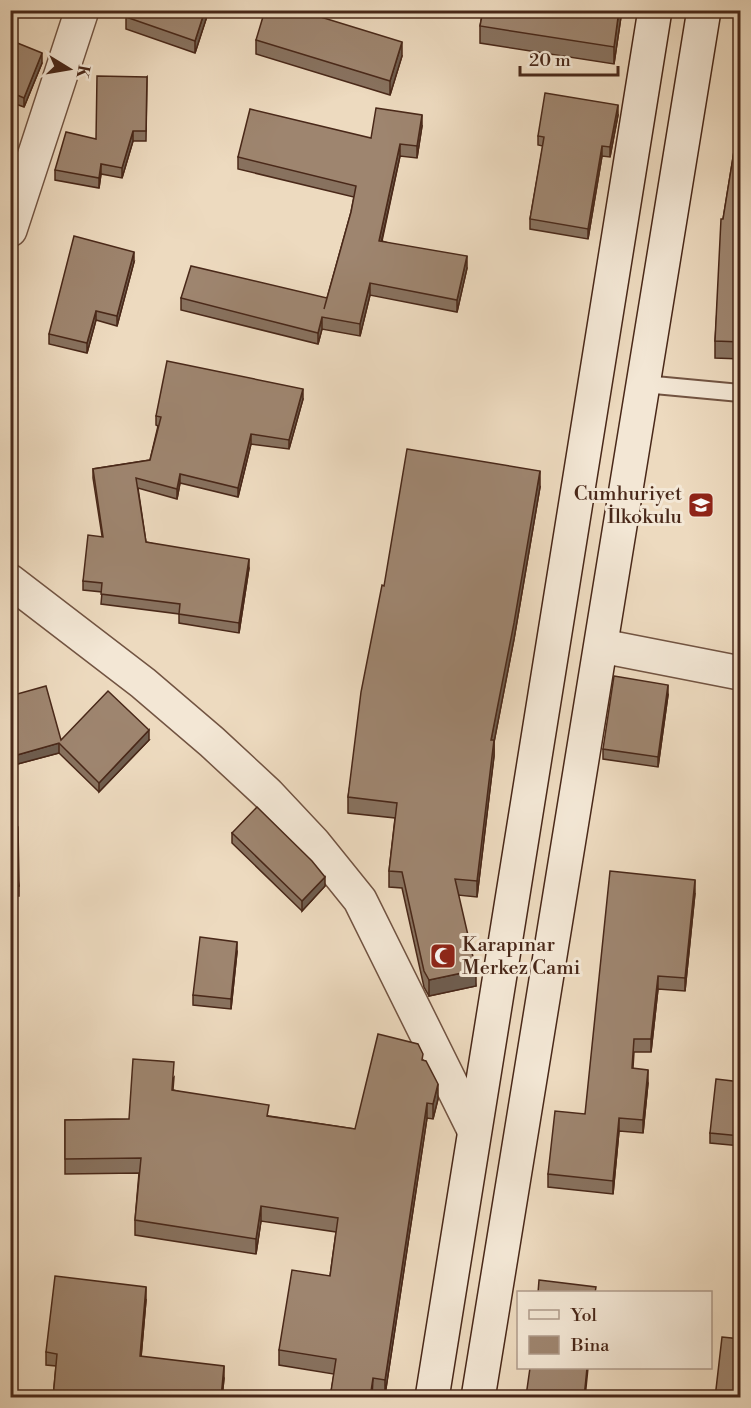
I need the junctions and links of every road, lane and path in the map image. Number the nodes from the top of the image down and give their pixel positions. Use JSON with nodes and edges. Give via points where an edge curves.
{"nodes":[{"id":1,"x":82,"y":10,"type":"edge"},
{"id":2,"x":655,"y":10,"type":"edge"},
{"id":3,"x":704,"y":10,"type":"edge"},
{"id":4,"x":10,"y":230,"type":"edge"},
{"id":5,"x":644,"y":384,"type":"junction"},
{"id":6,"x":741,"y":393,"type":"edge"},
{"id":7,"x":10,"y":581,"type":"edge"},
{"id":8,"x":602,"y":646,"type":"junction"},
{"id":9,"x":741,"y":673,"type":"edge"},
{"id":10,"x":474,"y":1130,"type":"junction"},
{"id":11,"x":432,"y":1398,"type":"edge"},
{"id":12,"x":478,"y":1398,"type":"edge"}],
"edges":[{"from":1,"to":4,"type":"main road"},
{"from":2,"to":10,"type":"main road"},
{"from":3,"to":5,"type":"main road"},
{"from":5,"to":6,"type":"lane"},
{"from":5,"to":8,"type":"main road"},
{"from":7,"to":10,"type":"main road","via":[[186,720],[268,794],[314,843],[360,900]]},
{"from":8,"to":9,"type":"main road"},
{"from":8,"to":12,"type":"main road"},
{"from":10,"to":11,"type":"main road"}]}
